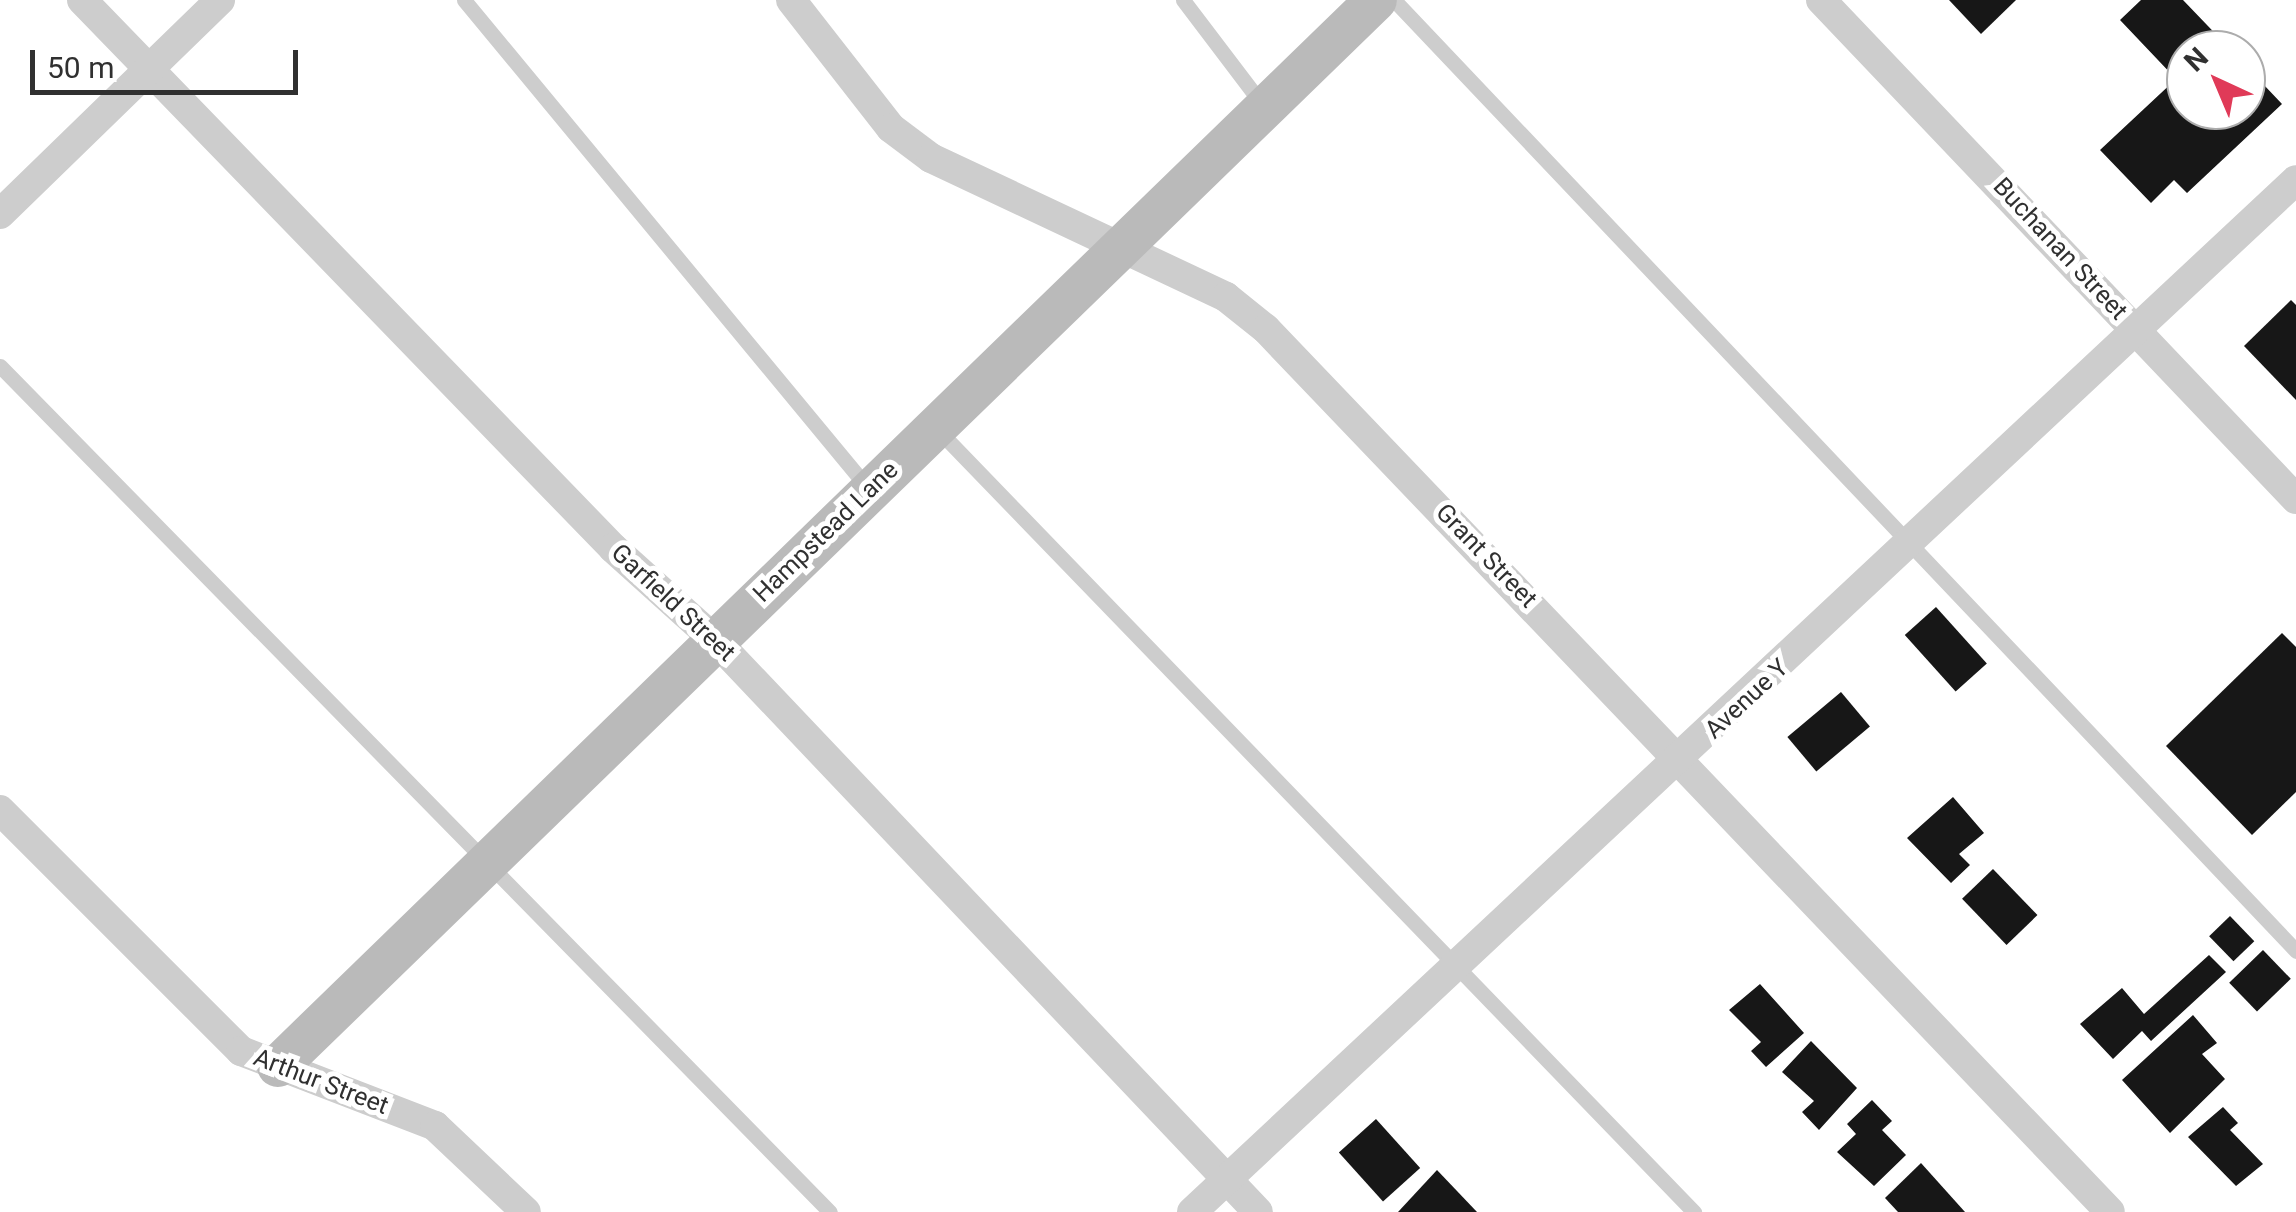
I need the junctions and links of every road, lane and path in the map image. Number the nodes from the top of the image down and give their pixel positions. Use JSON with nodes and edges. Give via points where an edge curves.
{"nodes":[{"id":1,"x":82,"y":0,"type":"edge"},
{"id":2,"x":220,"y":0,"type":"edge"},
{"id":3,"x":464,"y":0,"type":"edge"},
{"id":4,"x":791,"y":0,"type":"edge"},
{"id":5,"x":1183,"y":0,"type":"edge"},
{"id":6,"x":1376,"y":0,"type":"edge"},
{"id":7,"x":1394,"y":0,"type":"edge"},
{"id":8,"x":1821,"y":0,"type":"edge"},
{"id":9,"x":150,"y":68,"type":"junction"},
{"id":10,"x":1265,"y":107,"type":"junction"},
{"id":11,"x":2296,"y":180,"type":"edge"},
{"id":12,"x":0,"y":214,"type":"edge"},
{"id":13,"x":1118,"y":249,"type":"junction"},
{"id":14,"x":2139,"y":333,"type":"junction"},
{"id":15,"x":0,"y":366,"type":"edge"},
{"id":16,"x":936,"y":428,"type":"junction"},
{"id":17,"x":870,"y":490,"type":"junction"},
{"id":18,"x":2296,"y":499,"type":"edge"},
{"id":19,"x":1909,"y":548,"type":"junction"},
{"id":20,"x":714,"y":638,"type":"junction"},
{"id":21,"x":1680,"y":760,"type":"junction"},
{"id":22,"x":0,"y":810,"type":"edge"},
{"id":23,"x":494,"y":860,"type":"junction"},
{"id":24,"x":2296,"y":951,"type":"edge"},
{"id":25,"x":1457,"y":968,"type":"junction"},
{"id":26,"x":278,"y":1066,"type":"junction"},
{"id":27,"x":1228,"y":1179,"type":"junction"},
{"id":28,"x":526,"y":1212,"type":"edge"},
{"id":29,"x":830,"y":1212,"type":"edge"},
{"id":30,"x":1192,"y":1212,"type":"edge"},
{"id":31,"x":1258,"y":1212,"type":"edge"},
{"id":32,"x":1694,"y":1212,"type":"edge"},
{"id":33,"x":2110,"y":1212,"type":"edge"}],
"edges":[{"from":1,"to":9,"type":"street","name":"Garfield Street"},
{"from":2,"to":9,"type":"street"},
{"from":3,"to":17,"type":"lane"},
{"from":4,"to":13,"type":"street","name":"Grant Street","via":[[891,128],[1014,204]]},
{"from":5,"to":10,"type":"lane"},
{"from":6,"to":10,"type":"street","name":"Hampstead Lane"},
{"from":7,"to":19,"type":"lane"},
{"from":8,"to":14,"type":"street","name":"Buchanan Street"},
{"from":9,"to":12,"type":"street"},
{"from":9,"to":20,"type":"street","name":"Garfield Street","via":[[614,548]]},
{"from":10,"to":13,"type":"street","name":"Hampstead Lane"},
{"from":11,"to":14,"type":"street","name":"Avenue Y"},
{"from":13,"to":16,"type":"street","name":"Hampstead Lane"},
{"from":13,"to":21,"type":"street","name":"Grant Street","via":[[1226,296],[1266,329]]},
{"from":14,"to":18,"type":"street","name":"Buchanan Street"},
{"from":14,"to":19,"type":"street","name":"Avenue Y"},
{"from":15,"to":23,"type":"lane"},
{"from":16,"to":17,"type":"street","name":"Hampstead Lane"},
{"from":16,"to":25,"type":"lane"},
{"from":17,"to":20,"type":"street","name":"Hampstead Lane"},
{"from":19,"to":21,"type":"street","name":"Avenue Y"},
{"from":19,"to":24,"type":"lane"},
{"from":20,"to":23,"type":"street","name":"Hampstead Lane"},
{"from":20,"to":27,"type":"street","name":"Garfield Street"},
{"from":21,"to":25,"type":"street","name":"Avenue Y"},
{"from":21,"to":33,"type":"street","name":"Grant Street"},
{"from":22,"to":26,"type":"street","name":"Arthur Street","via":[[209,1026]]},
{"from":23,"to":26,"type":"street","name":"Hampstead Lane"},
{"from":23,"to":29,"type":"lane"},
{"from":25,"to":27,"type":"street","name":"Avenue Y"},
{"from":25,"to":32,"type":"lane"},
{"from":26,"to":28,"type":"street","name":"Arthur Street","via":[[435,1126]]},
{"from":27,"to":30,"type":"street","name":"Avenue Y"},
{"from":27,"to":31,"type":"street","name":"Garfield Street"}]}
